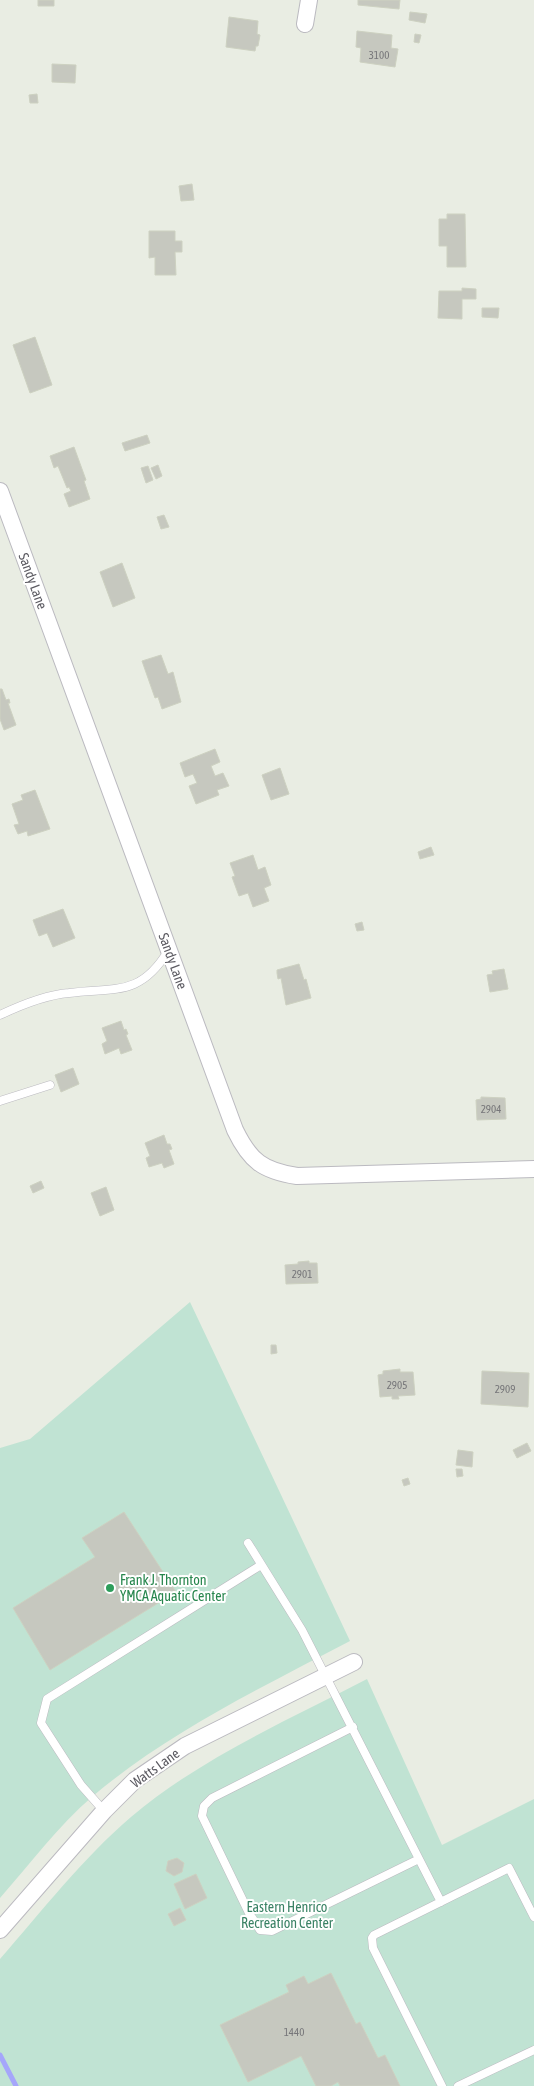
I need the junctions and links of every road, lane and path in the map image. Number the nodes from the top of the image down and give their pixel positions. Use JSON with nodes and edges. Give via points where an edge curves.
{"nodes":[{"id":1,"x":309,"y":0,"type":"edge"},
{"id":2,"x":305,"y":24,"type":"dead end"},
{"id":3,"x":0,"y":491,"type":"edge"},
{"id":4,"x":169,"y":950,"type":"junction"},
{"id":5,"x":0,"y":1015,"type":"edge"},
{"id":6,"x":50,"y":1085,"type":"dead end"},
{"id":7,"x":0,"y":1101,"type":"edge"},
{"id":8,"x":534,"y":1169,"type":"edge"},
{"id":9,"x":248,"y":1544,"type":"dead end"},
{"id":10,"x":261,"y":1565,"type":"junction"},
{"id":11,"x":354,"y":1662,"type":"dead end"},
{"id":12,"x":326,"y":1676,"type":"junction"},
{"id":13,"x":353,"y":1727,"type":"junction"},
{"id":14,"x":104,"y":1811,"type":"junction"},
{"id":15,"x":420,"y":1860,"type":"junction"},
{"id":16,"x":441,"y":1902,"type":"junction"},
{"id":17,"x":534,"y":1917,"type":"edge"},
{"id":18,"x":1,"y":1927,"type":"edge"},
{"id":19,"x":534,"y":2050,"type":"edge"},
{"id":20,"x":442,"y":2086,"type":"edge"},
{"id":21,"x":458,"y":2086,"type":"edge"}],
"edges":[{"from":1,"to":2,"type":"street"},
{"from":3,"to":4,"type":"street","name":"Sandy Lane"},
{"from":4,"to":5,"type":"lane","via":[[157,969],[129,986],[67,993]]},
{"from":4,"to":8,"type":"street","name":"Sandy Lane","via":[[235,1130],[245,1149],[265,1168],[297,1176]]},
{"from":6,"to":7,"type":"lane"},
{"from":9,"to":10,"type":"lane"},
{"from":10,"to":12,"type":"lane","via":[[302,1630]]},
{"from":10,"to":14,"type":"lane","via":[[48,1699],[41,1723],[81,1785]]},
{"from":11,"to":12,"type":"street","name":"Watts Lane"},
{"from":12,"to":13,"type":"lane"},
{"from":12,"to":14,"type":"street","name":"Watts Lane","via":[[185,1746],[135,1780]]},
{"from":13,"to":15,"type":"lane"},
{"from":13,"to":15,"type":"lane","via":[[212,1798],[204,1806],[202,1816],[249,1913],[260,1930],[272,1931]]},
{"from":14,"to":18,"type":"street","name":"Watts Lane"},
{"from":15,"to":16,"type":"lane"},
{"from":16,"to":17,"type":"lane","via":[[509,1868]]},
{"from":16,"to":20,"type":"lane","via":[[374,1935],[372,1943]]},
{"from":19,"to":21,"type":"lane"}]}
